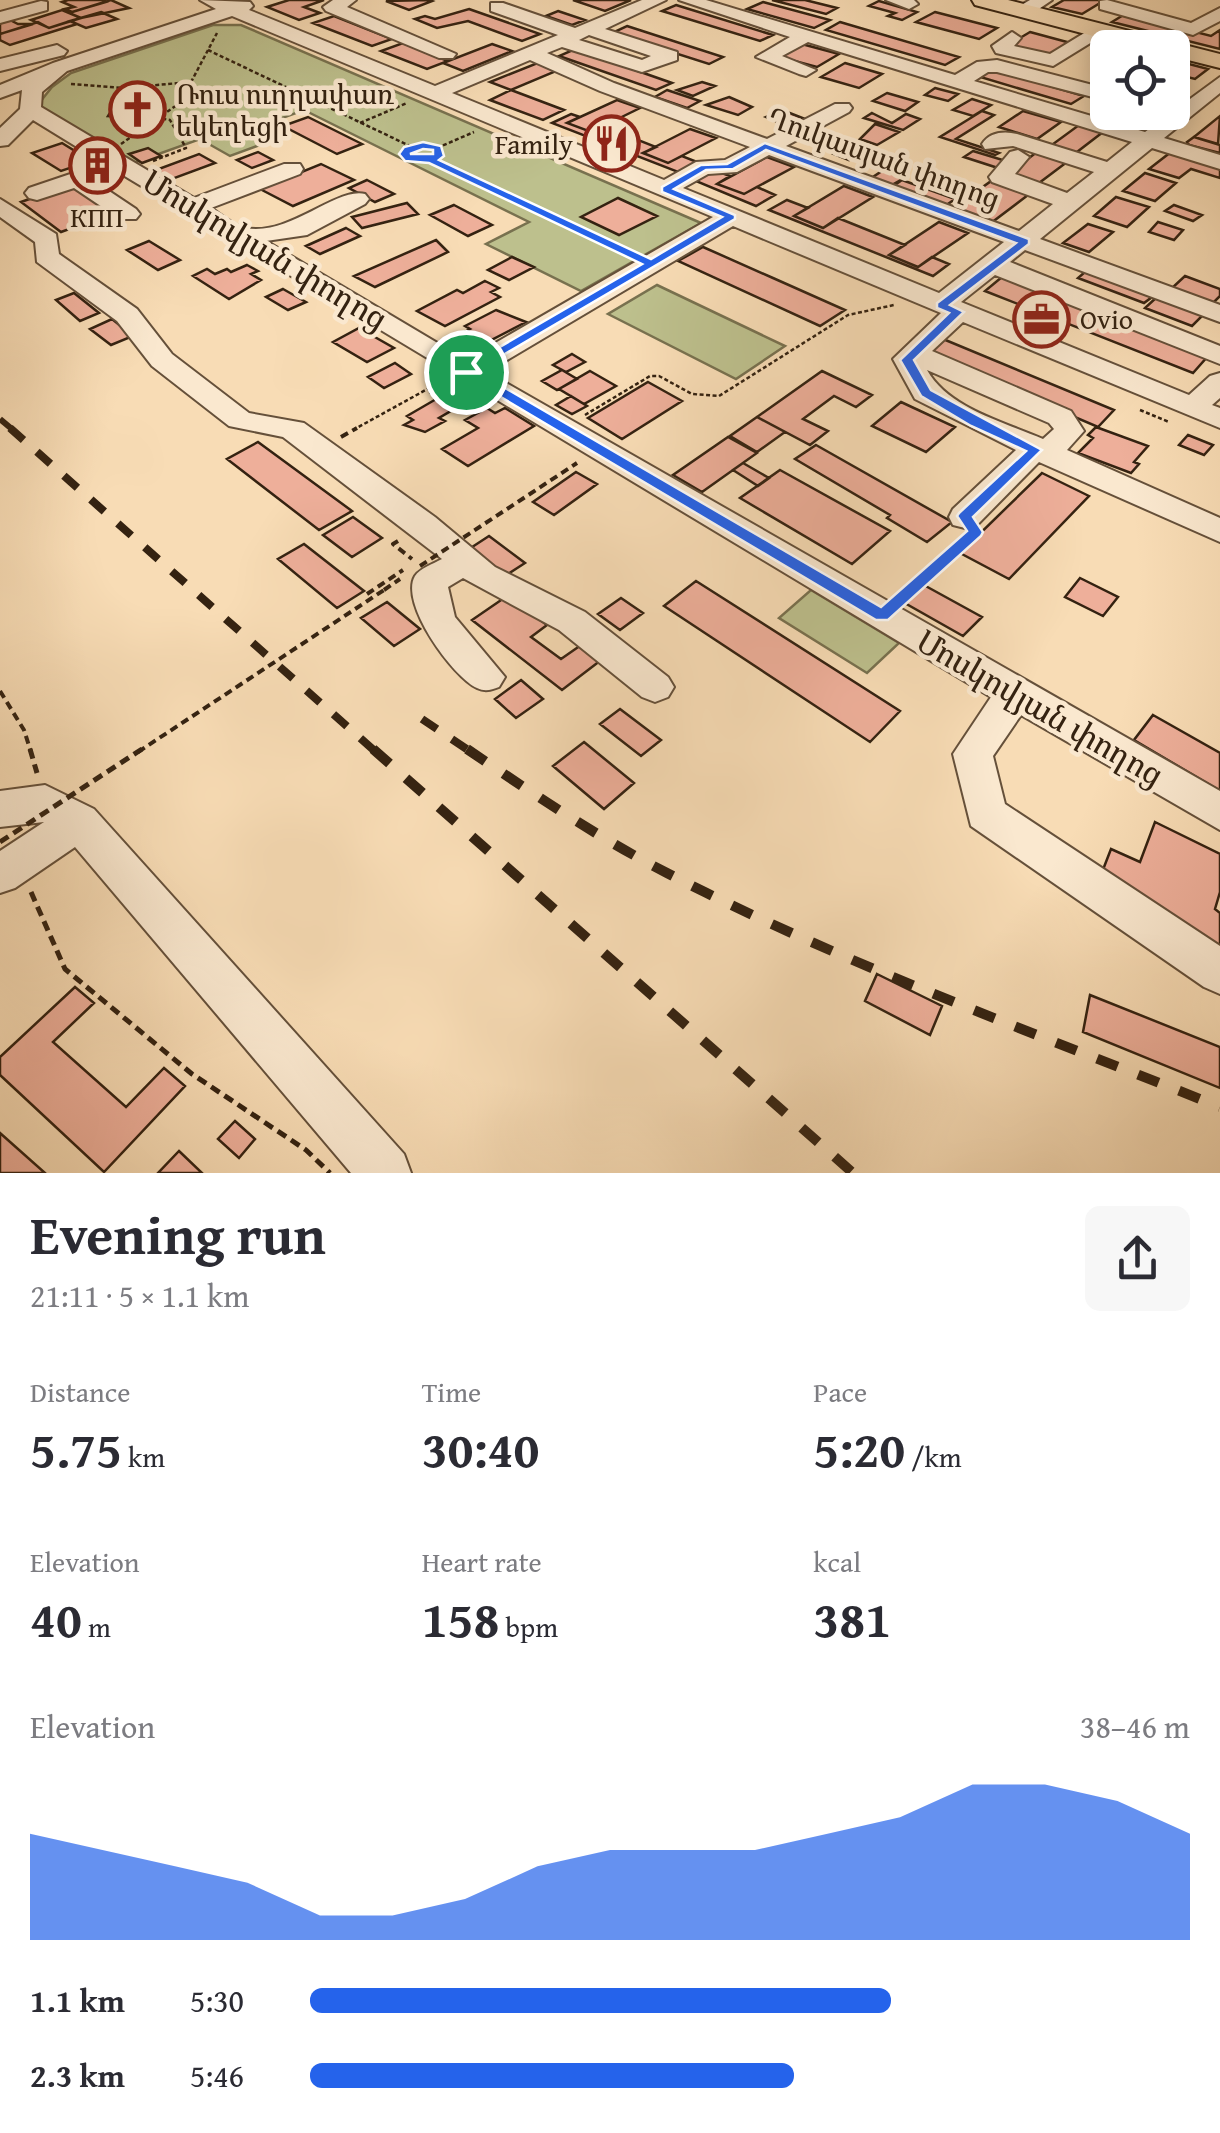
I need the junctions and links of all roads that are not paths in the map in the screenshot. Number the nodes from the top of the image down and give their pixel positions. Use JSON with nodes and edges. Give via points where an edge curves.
{"nodes":[{"id":1,"x":263,"y":0,"type":"edge"},
{"id":2,"x":347,"y":0,"type":"edge"},
{"id":3,"x":688,"y":0,"type":"edge"},
{"id":4,"x":744,"y":0,"type":"edge"},
{"id":5,"x":982,"y":0,"type":"edge"},
{"id":6,"x":1110,"y":2,"type":"edge"},
{"id":7,"x":1034,"y":5,"type":"edge"},
{"id":8,"x":41,"y":6,"type":"dead end"},
{"id":9,"x":219,"y":7,"type":"edge"},
{"id":10,"x":497,"y":8,"type":"dead end"},
{"id":11,"x":655,"y":8,"type":"edge"},
{"id":12,"x":724,"y":11,"type":"junction"},
{"id":13,"x":1220,"y":13,"type":"edge"},
{"id":14,"x":0,"y":18,"type":"edge"},
{"id":15,"x":1075,"y":24,"type":"junction"},
{"id":16,"x":1099,"y":30,"type":"edge"},
{"id":17,"x":66,"y":33,"type":"dead end"},
{"id":18,"x":574,"y":34,"type":"junction"},
{"id":19,"x":104,"y":36,"type":"junction"},
{"id":20,"x":806,"y":36,"type":"junction"},
{"id":21,"x":1090,"y":36,"type":"edge"},
{"id":22,"x":1012,"y":38,"type":"dead end"},
{"id":23,"x":125,"y":46,"type":"junction"},
{"id":24,"x":0,"y":52,"type":"edge"},
{"id":25,"x":530,"y":53,"type":"junction"},
{"id":26,"x":1190,"y":53,"type":"edge"},
{"id":27,"x":446,"y":54,"type":"dead end"},
{"id":28,"x":1220,"y":61,"type":"edge"},
{"id":29,"x":0,"y":64,"type":"edge"},
{"id":30,"x":806,"y":70,"type":"dead end"},
{"id":31,"x":65,"y":76,"type":"junction"},
{"id":32,"x":958,"y":82,"type":"junction"},
{"id":33,"x":1090,"y":89,"type":"edge"},
{"id":34,"x":0,"y":92,"type":"edge"},
{"id":35,"x":1211,"y":94,"type":"edge"},
{"id":36,"x":428,"y":95,"type":"junction"},
{"id":37,"x":0,"y":106,"type":"edge"},
{"id":38,"x":842,"y":108,"type":"dead end"},
{"id":39,"x":35,"y":114,"type":"junction"},
{"id":40,"x":0,"y":140,"type":"edge"},
{"id":41,"x":1151,"y":140,"type":"junction"},
{"id":42,"x":993,"y":144,"type":"dead end"},
{"id":43,"x":765,"y":146,"type":"junction"},
{"id":44,"x":1018,"y":157,"type":"dead end"},
{"id":45,"x":1220,"y":162,"type":"edge"},
{"id":46,"x":119,"y":163,"type":"junction"},
{"id":47,"x":292,"y":169,"type":"dead end"},
{"id":48,"x":1112,"y":172,"type":"junction"},
{"id":49,"x":77,"y":179,"type":"junction"},
{"id":50,"x":666,"y":190,"type":"junction"},
{"id":51,"x":37,"y":193,"type":"dead end"},
{"id":52,"x":357,"y":200,"type":"dead end"},
{"id":53,"x":1072,"y":203,"type":"junction"},
{"id":54,"x":0,"y":206,"type":"edge"},
{"id":55,"x":192,"y":207,"type":"junction"},
{"id":56,"x":128,"y":214,"type":"dead end"},
{"id":57,"x":731,"y":217,"type":"junction"},
{"id":58,"x":241,"y":236,"type":"junction"},
{"id":59,"x":1025,"y":242,"type":"junction"},
{"id":60,"x":994,"y":266,"type":"junction"},
{"id":61,"x":950,"y":309,"type":"junction"},
{"id":62,"x":1216,"y":313,"type":"edge"},
{"id":63,"x":1178,"y":338,"type":"junction"},
{"id":64,"x":1220,"y":356,"type":"edge"},
{"id":65,"x":465,"y":370,"type":"junction"},
{"id":66,"x":1220,"y":382,"type":"edge"},
{"id":67,"x":1192,"y":408,"type":"junction"},
{"id":68,"x":1220,"y":419,"type":"edge"},
{"id":69,"x":1040,"y":452,"type":"junction"},
{"id":70,"x":965,"y":516,"type":"road end"},
{"id":71,"x":1220,"y":531,"type":"edge"},
{"id":72,"x":464,"y":562,"type":"junction"},
{"id":73,"x":486,"y":677,"type":"dead end"},
{"id":74,"x":654,"y":687,"type":"dead end"},
{"id":75,"x":1015,"y":693,"type":"junction"},
{"id":76,"x":0,"y":809,"type":"edge"},
{"id":77,"x":62,"y":812,"type":"junction"},
{"id":78,"x":1220,"y":812,"type":"edge"},
{"id":79,"x":17,"y":885,"type":"edge"},
{"id":80,"x":1220,"y":972,"type":"edge"},
{"id":81,"x":385,"y":1173,"type":"edge"}],
"edges":[{"from":1,"to":9,"type":"street"},
{"from":2,"to":27,"type":"street","via":[[332,7]]},
{"from":3,"to":12,"type":"street"},
{"from":4,"to":12,"type":"street"},
{"from":5,"to":7,"type":"main road"},
{"from":6,"to":13,"type":"street","via":[[1193,29]]},
{"from":6,"to":15,"type":"street"},
{"from":7,"to":15,"type":"main road"},
{"from":8,"to":14,"type":"street"},
{"from":9,"to":19,"type":"street"},
{"from":9,"to":23,"type":"street"},
{"from":9,"to":36,"type":"street"},
{"from":10,"to":18,"type":"street"},
{"from":11,"to":18,"type":"street"},
{"from":12,"to":20,"type":"street"},
{"from":15,"to":16,"type":"main road"},
{"from":17,"to":24,"type":"street"},
{"from":18,"to":25,"type":"street"},
{"from":19,"to":23,"type":"street","via":[[142,36]]},
{"from":19,"to":29,"type":"street"},
{"from":20,"to":30,"type":"street","via":[[766,57]]},
{"from":20,"to":32,"type":"street"},
{"from":21,"to":22,"type":"street","via":[[1052,60],[1003,49]]},
{"from":23,"to":31,"type":"street"},
{"from":25,"to":36,"type":"street"},
{"from":25,"to":43,"type":"street","name":"Ղուկասյան փողոց"},
{"from":26,"to":28,"type":"main road"},
{"from":31,"to":34,"type":"street"},
{"from":31,"to":39,"type":"street","via":[[32,90]]},
{"from":32,"to":33,"type":"street","via":[[997,66]]},
{"from":32,"to":41,"type":"street"},
{"from":35,"to":41,"type":"street"},
{"from":36,"to":50,"type":"street"},
{"from":37,"to":39,"type":"street","name":"Մոսկովյան փողոց"},
{"from":38,"to":43,"type":"street"},
{"from":39,"to":40,"type":"street"},
{"from":39,"to":46,"type":"street","name":"Մոսկովյան փողոց"},
{"from":41,"to":45,"type":"street"},
{"from":41,"to":48,"type":"street"},
{"from":42,"to":48,"type":"street","via":[[1005,138]]},
{"from":43,"to":50,"type":"street","via":[[729,167],[704,167]]},
{"from":43,"to":59,"type":"street","name":"Ղուկասյան փողոց"},
{"from":44,"to":53,"type":"street","via":[[1000,177]]},
{"from":46,"to":49,"type":"street"},
{"from":46,"to":55,"type":"street","name":"Մոսկովյան փողոց"},
{"from":47,"to":55,"type":"street"},
{"from":48,"to":53,"type":"street"},
{"from":49,"to":51,"type":"street"},
{"from":49,"to":56,"type":"street"},
{"from":50,"to":57,"type":"street"},
{"from":52,"to":58,"type":"street","via":[[298,230]]},
{"from":53,"to":59,"type":"street"},
{"from":54,"to":72,"type":"street","via":[[47,239],[46,258],[127,315],[162,360],[240,420],[293,430]]},
{"from":55,"to":58,"type":"street","name":"Մոսկովյան փողոց"},
{"from":57,"to":61,"type":"street"},
{"from":57,"to":65,"type":"street"},
{"from":58,"to":65,"type":"street","name":"Մոսկովյան փողոց"},
{"from":59,"to":60,"type":"street"},
{"from":59,"to":62,"type":"street","name":"Ղուկասյան փողոց"},
{"from":60,"to":61,"type":"street"},
{"from":60,"to":63,"type":"street"},
{"from":61,"to":67,"type":"street"},
{"from":61,"to":69,"type":"street","via":[[907,360],[926,393]]},
{"from":62,"to":63,"type":"street"},
{"from":63,"to":64,"type":"street"},
{"from":65,"to":75,"type":"street","name":"Մոսկովյան փողոց"},
{"from":66,"to":67,"type":"street"},
{"from":67,"to":68,"type":"street"},
{"from":69,"to":70,"type":"street"},
{"from":69,"to":71,"type":"street"},
{"from":72,"to":73,"type":"street","via":[[430,581],[428,602]]},
{"from":72,"to":74,"type":"street","via":[[572,620]]},
{"from":75,"to":78,"type":"street","name":"Մոսկովյան փողոց"},
{"from":75,"to":80,"type":"street","via":[[973,754],[986,814]]},
{"from":76,"to":77,"type":"street"},
{"from":77,"to":79,"type":"street"},
{"from":77,"to":81,"type":"street"}]}
